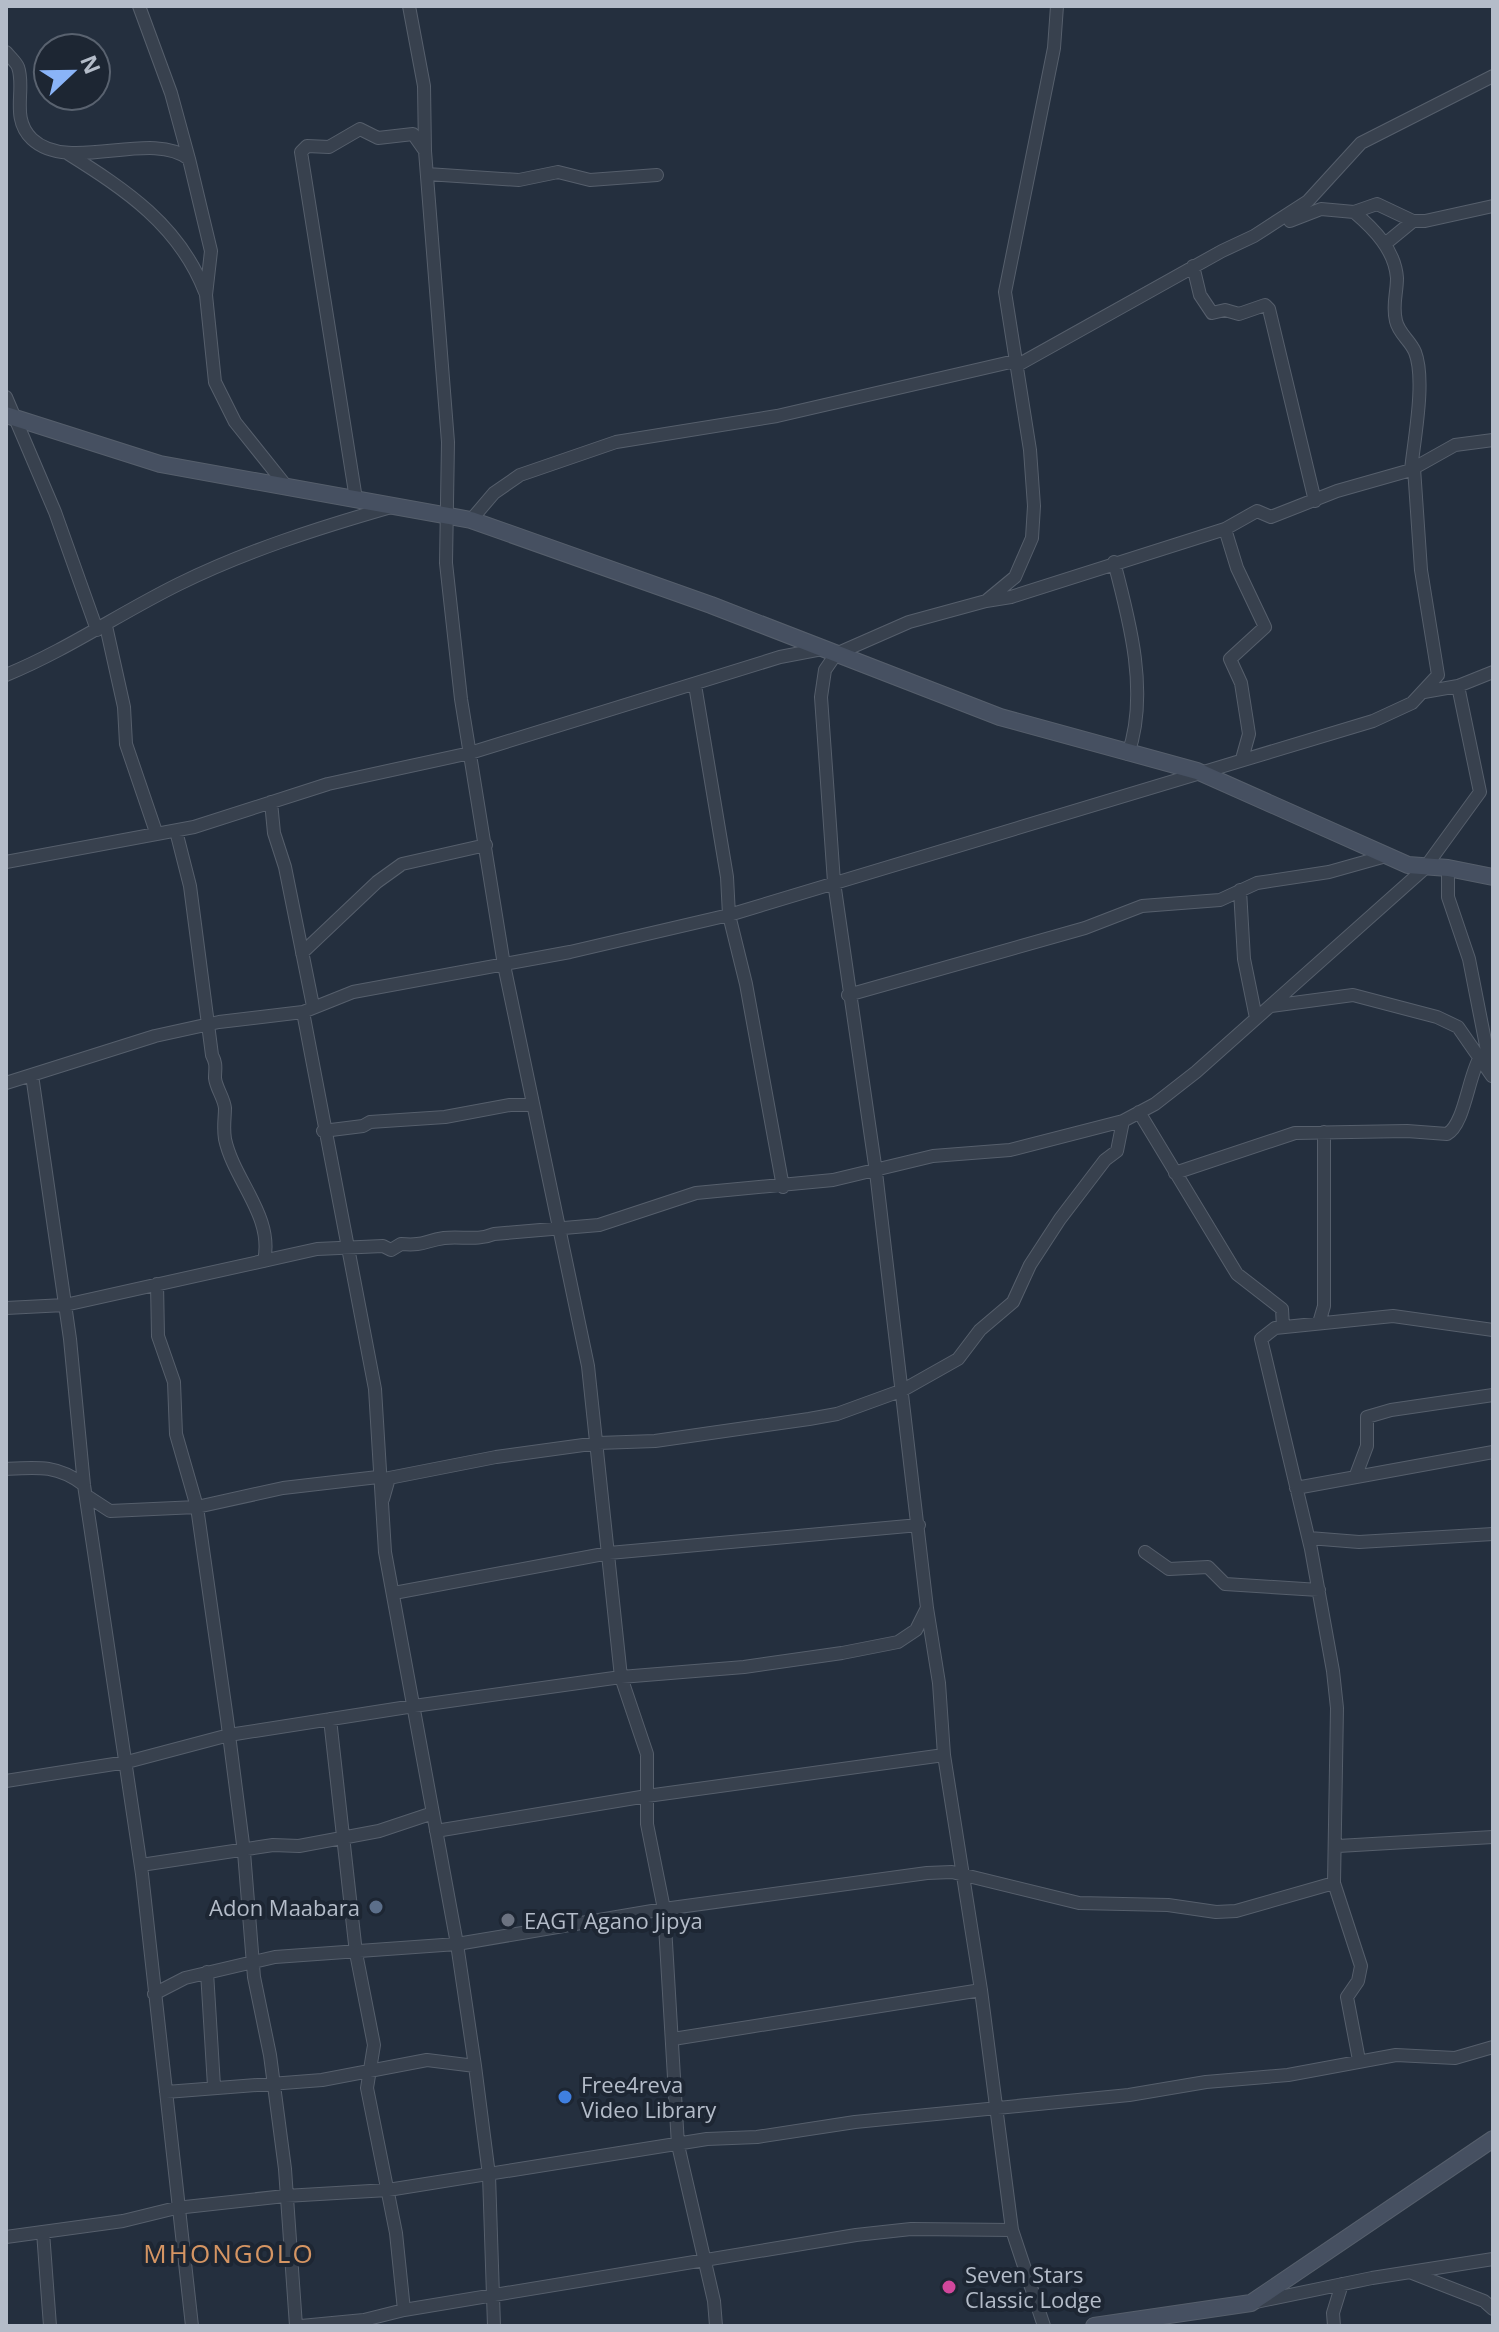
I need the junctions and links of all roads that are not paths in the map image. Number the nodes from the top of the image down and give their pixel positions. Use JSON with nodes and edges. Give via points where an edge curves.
{"nodes":[{"id":1,"x":139,"y":6,"type":"edge"},
{"id":2,"x":409,"y":6,"type":"edge"},
{"id":3,"x":1057,"y":6,"type":"edge"},
{"id":4,"x":6,"y":52,"type":"edge"},
{"id":5,"x":12,"y":74,"type":"edge"},
{"id":6,"x":1493,"y":76,"type":"edge"},
{"id":7,"x":425,"y":151,"type":"junction"},
{"id":8,"x":65,"y":152,"type":"junction"},
{"id":9,"x":189,"y":159,"type":"junction"},
{"id":10,"x":427,"y":174,"type":"junction"},
{"id":11,"x":657,"y":175,"type":"dead end"},
{"id":12,"x":1493,"y":206,"type":"edge"},
{"id":13,"x":1354,"y":212,"type":"junction"},
{"id":14,"x":1413,"y":221,"type":"junction"},
{"id":15,"x":1254,"y":236,"type":"junction"},
{"id":16,"x":1385,"y":244,"type":"junction"},
{"id":17,"x":1193,"y":266,"type":"junction"},
{"id":18,"x":206,"y":295,"type":"junction"},
{"id":19,"x":1015,"y":363,"type":"junction"},
{"id":20,"x":6,"y":397,"type":"edge"},
{"id":21,"x":10,"y":416,"type":"edge"},
{"id":22,"x":1493,"y":440,"type":"edge"},
{"id":23,"x":1412,"y":469,"type":"junction"},
{"id":24,"x":287,"y":487,"type":"junction"},
{"id":25,"x":356,"y":499,"type":"junction"},
{"id":26,"x":1315,"y":501,"type":"junction"},
{"id":27,"x":395,"y":506,"type":"junction"},
{"id":28,"x":446,"y":515,"type":"junction"},
{"id":29,"x":471,"y":520,"type":"junction"},
{"id":30,"x":1225,"y":529,"type":"junction"},
{"id":31,"x":1114,"y":562,"type":"junction"},
{"id":32,"x":986,"y":601,"type":"junction"},
{"id":33,"x":101,"y":628,"type":"junction"},
{"id":34,"x":829,"y":652,"type":"junction"},
{"id":35,"x":1493,"y":672,"type":"edge"},
{"id":36,"x":6,"y":675,"type":"edge"},
{"id":37,"x":695,"y":685,"type":"junction"},
{"id":38,"x":1458,"y":686,"type":"junction"},
{"id":39,"x":1424,"y":692,"type":"junction"},
{"id":40,"x":470,"y":753,"type":"junction"},
{"id":41,"x":1128,"y":754,"type":"junction"},
{"id":42,"x":1242,"y":759,"type":"junction"},
{"id":43,"x":1197,"y":771,"type":"junction"},
{"id":44,"x":271,"y":802,"type":"junction"},
{"id":45,"x":176,"y":831,"type":"junction"},
{"id":46,"x":156,"y":832,"type":"junction"},
{"id":47,"x":486,"y":845,"type":"junction"},
{"id":48,"x":1386,"y":856,"type":"junction"},
{"id":49,"x":6,"y":862,"type":"edge"},
{"id":50,"x":1448,"y":868,"type":"junction"},
{"id":51,"x":1424,"y":869,"type":"junction"},
{"id":52,"x":1493,"y":877,"type":"edge"},
{"id":53,"x":834,"y":882,"type":"junction"},
{"id":54,"x":1240,"y":890,"type":"junction"},
{"id":55,"x":729,"y":915,"type":"junction"},
{"id":56,"x":302,"y":953,"type":"junction"},
{"id":57,"x":504,"y":965,"type":"junction"},
{"id":58,"x":848,"y":995,"type":"junction"},
{"id":59,"x":1269,"y":1007,"type":"junction"},
{"id":60,"x":308,"y":1009,"type":"junction"},
{"id":61,"x":1256,"y":1018,"type":"junction"},
{"id":62,"x":210,"y":1024,"type":"junction"},
{"id":63,"x":1479,"y":1059,"type":"junction"},
{"id":64,"x":32,"y":1075,"type":"junction"},
{"id":65,"x":1492,"y":1079,"type":"edge"},
{"id":66,"x":6,"y":1083,"type":"edge"},
{"id":67,"x":533,"y":1105,"type":"junction"},
{"id":68,"x":1139,"y":1112,"type":"junction"},
{"id":69,"x":1123,"y":1121,"type":"junction"},
{"id":70,"x":323,"y":1131,"type":"junction"},
{"id":71,"x":1324,"y":1132,"type":"junction"},
{"id":72,"x":876,"y":1172,"type":"junction"},
{"id":73,"x":1175,"y":1173,"type":"junction"},
{"id":74,"x":783,"y":1187,"type":"junction"},
{"id":75,"x":558,"y":1230,"type":"junction"},
{"id":76,"x":349,"y":1249,"type":"junction"},
{"id":77,"x":264,"y":1261,"type":"junction"},
{"id":78,"x":157,"y":1284,"type":"junction"},
{"id":79,"x":65,"y":1305,"type":"junction"},
{"id":80,"x":6,"y":1308,"type":"edge"},
{"id":81,"x":1319,"y":1323,"type":"junction"},
{"id":82,"x":1283,"y":1327,"type":"junction"},
{"id":83,"x":1493,"y":1330,"type":"edge"},
{"id":84,"x":903,"y":1390,"type":"junction"},
{"id":85,"x":1493,"y":1395,"type":"edge"},
{"id":86,"x":598,"y":1443,"type":"junction"},
{"id":87,"x":1493,"y":1452,"type":"edge"},
{"id":88,"x":6,"y":1469,"type":"edge"},
{"id":89,"x":1356,"y":1475,"type":"junction"},
{"id":90,"x":378,"y":1477,"type":"junction"},
{"id":91,"x":1296,"y":1488,"type":"junction"},
{"id":92,"x":85,"y":1491,"type":"junction"},
{"id":93,"x":381,"y":1505,"type":"junction"},
{"id":94,"x":197,"y":1507,"type":"junction"},
{"id":95,"x":919,"y":1525,"type":"junction"},
{"id":96,"x":1493,"y":1534,"type":"edge"},
{"id":97,"x":1309,"y":1538,"type":"junction"},
{"id":98,"x":1145,"y":1552,"type":"dead end"},
{"id":99,"x":609,"y":1553,"type":"junction"},
{"id":100,"x":1319,"y":1590,"type":"junction"},
{"id":101,"x":394,"y":1593,"type":"junction"},
{"id":102,"x":927,"y":1608,"type":"junction"},
{"id":103,"x":621,"y":1677,"type":"junction"},
{"id":104,"x":414,"y":1706,"type":"junction"},
{"id":105,"x":330,"y":1719,"type":"junction"},
{"id":106,"x":229,"y":1735,"type":"junction"},
{"id":107,"x":944,"y":1755,"type":"junction"},
{"id":108,"x":127,"y":1762,"type":"junction"},
{"id":109,"x":6,"y":1781,"type":"edge"},
{"id":110,"x":647,"y":1796,"type":"junction"},
{"id":111,"x":433,"y":1813,"type":"junction"},
{"id":112,"x":436,"y":1831,"type":"junction"},
{"id":113,"x":344,"y":1836,"type":"junction"},
{"id":114,"x":1493,"y":1837,"type":"edge"},
{"id":115,"x":1338,"y":1846,"type":"junction"},
{"id":116,"x":244,"y":1852,"type":"junction"},
{"id":117,"x":141,"y":1865,"type":"junction"},
{"id":118,"x":963,"y":1876,"type":"junction"},
{"id":119,"x":1334,"y":1883,"type":"junction"},
{"id":120,"x":664,"y":1909,"type":"junction"},
{"id":121,"x":457,"y":1944,"type":"junction"},
{"id":122,"x":356,"y":1953,"type":"junction"},
{"id":123,"x":253,"y":1963,"type":"junction"},
{"id":124,"x":207,"y":1972,"type":"junction"},
{"id":125,"x":981,"y":1990,"type":"junction"},
{"id":126,"x":154,"y":1994,"type":"junction"},
{"id":127,"x":673,"y":2039,"type":"junction"},
{"id":128,"x":1493,"y":2047,"type":"edge"},
{"id":129,"x":1359,"y":2060,"type":"junction"},
{"id":130,"x":475,"y":2066,"type":"junction"},
{"id":131,"x":370,"y":2073,"type":"junction"},
{"id":132,"x":272,"y":2084,"type":"junction"},
{"id":133,"x":214,"y":2086,"type":"junction"},
{"id":134,"x":166,"y":2092,"type":"junction"},
{"id":135,"x":997,"y":2109,"type":"junction"},
{"id":136,"x":1493,"y":2139,"type":"edge"},
{"id":137,"x":678,"y":2145,"type":"junction"},
{"id":138,"x":489,"y":2175,"type":"junction"},
{"id":139,"x":388,"y":2190,"type":"junction"},
{"id":140,"x":285,"y":2196,"type":"junction"},
{"id":141,"x":176,"y":2208,"type":"junction"},
{"id":142,"x":1012,"y":2230,"type":"junction"},
{"id":143,"x":43,"y":2232,"type":"junction"},
{"id":144,"x":6,"y":2237,"type":"edge"},
{"id":145,"x":704,"y":2259,"type":"junction"},
{"id":146,"x":1493,"y":2259,"type":"edge"},
{"id":147,"x":1409,"y":2272,"type":"junction"},
{"id":148,"x":1342,"y":2284,"type":"junction"},
{"id":149,"x":495,"y":2296,"type":"junction"},
{"id":150,"x":1251,"y":2303,"type":"junction"},
{"id":151,"x":1493,"y":2309,"type":"edge"},
{"id":152,"x":404,"y":2310,"type":"junction"},
{"id":153,"x":330,"y":2325,"type":"edge"},
{"id":154,"x":50,"y":2326,"type":"edge"},
{"id":155,"x":192,"y":2326,"type":"edge"},
{"id":156,"x":298,"y":2326,"type":"edge"},
{"id":157,"x":494,"y":2326,"type":"edge"},
{"id":158,"x":716,"y":2326,"type":"edge"},
{"id":159,"x":1044,"y":2326,"type":"edge"},
{"id":160,"x":1094,"y":2326,"type":"edge"},
{"id":161,"x":1334,"y":2326,"type":"edge"}],
"edges":[{"from":1,"to":9,"type":"street"},
{"from":2,"to":7,"type":"street","via":[[424,86]]},
{"from":3,"to":19,"type":"street","via":[[1054,48],[1005,292]]},
{"from":4,"to":5,"type":"street","via":[[18,67]]},
{"from":5,"to":8,"type":"street","via":[[26,132],[41,145]]},
{"from":6,"to":15,"type":"street","via":[[1361,143],[1308,201]]},
{"from":7,"to":10,"type":"street"},
{"from":7,"to":25,"type":"street","via":[[413,134],[378,138],[358,129],[329,147],[307,146],[301,152]]},
{"from":8,"to":9,"type":"street","via":[[164,150]]},
{"from":8,"to":18,"type":"street","via":[[114,183],[180,242]]},
{"from":9,"to":18,"type":"street","via":[[211,251]]},
{"from":10,"to":11,"type":"street","via":[[519,180],[558,172],[590,180]]},
{"from":10,"to":28,"type":"street","via":[[448,442]]},
{"from":12,"to":14,"type":"street"},
{"from":13,"to":14,"type":"street","via":[[1382,204]]},
{"from":13,"to":15,"type":"street","via":[[1321,209]]},
{"from":13,"to":16,"type":"street"},
{"from":14,"to":16,"type":"street"},
{"from":15,"to":17,"type":"street"},
{"from":16,"to":23,"type":"street","via":[[1396,271],[1395,320],[1416,361]]},
{"from":17,"to":19,"type":"street"},
{"from":17,"to":26,"type":"street","via":[[1200,295],[1212,313],[1239,314],[1265,305],[1269,309]]},
{"from":18,"to":24,"type":"street","via":[[218,390],[235,422]]},
{"from":19,"to":29,"type":"street","via":[[777,416],[616,442],[520,475],[494,493]]},
{"from":19,"to":32,"type":"street","via":[[1030,452],[1032,538],[1015,577]]},
{"from":20,"to":21,"type":"street"},
{"from":21,"to":24,"type":"street","via":[[160,464]]},
{"from":21,"to":33,"type":"street"},
{"from":22,"to":23,"type":"street","via":[[1455,445]]},
{"from":23,"to":26,"type":"street"},
{"from":23,"to":39,"type":"street","via":[[1438,675]]},
{"from":24,"to":25,"type":"street"},
{"from":25,"to":27,"type":"street"},
{"from":26,"to":30,"type":"street","via":[[1271,517],[1257,511]]},
{"from":27,"to":28,"type":"street"},
{"from":27,"to":33,"type":"street","via":[[315,529],[211,570]]},
{"from":28,"to":29,"type":"street"},
{"from":28,"to":40,"type":"street","via":[[446,563]]},
{"from":29,"to":34,"type":"street"},
{"from":30,"to":31,"type":"street"},
{"from":30,"to":42,"type":"street","via":[[1265,627],[1230,659],[1241,683],[1249,734]]},
{"from":31,"to":32,"type":"street"},
{"from":31,"to":41,"type":"street","via":[[1126,611],[1139,718]]},
{"from":32,"to":34,"type":"street"},
{"from":33,"to":36,"type":"street"},
{"from":33,"to":46,"type":"street","via":[[124,707],[126,744]]},
{"from":34,"to":37,"type":"street","via":[[780,657]]},
{"from":34,"to":41,"type":"street","via":[[1000,717]]},
{"from":34,"to":53,"type":"street","via":[[821,697]]},
{"from":35,"to":38,"type":"street"},
{"from":37,"to":40,"type":"street"},
{"from":37,"to":55,"type":"street"},
{"from":38,"to":39,"type":"street"},
{"from":38,"to":51,"type":"street","via":[[1480,792]]},
{"from":39,"to":42,"type":"street","via":[[1373,721]]},
{"from":40,"to":44,"type":"street"},
{"from":40,"to":47,"type":"street"},
{"from":41,"to":43,"type":"street"},
{"from":42,"to":43,"type":"street"},
{"from":43,"to":48,"type":"street"},
{"from":43,"to":53,"type":"street"},
{"from":44,"to":45,"type":"street"},
{"from":44,"to":56,"type":"street"},
{"from":45,"to":46,"type":"street"},
{"from":45,"to":62,"type":"street","via":[[187,870]]},
{"from":46,"to":49,"type":"street"},
{"from":47,"to":56,"type":"street","via":[[402,864]]},
{"from":47,"to":57,"type":"street"},
{"from":48,"to":51,"type":"street"},
{"from":48,"to":54,"type":"street"},
{"from":50,"to":51,"type":"street"},
{"from":50,"to":52,"type":"street"},
{"from":50,"to":65,"type":"street","via":[[1448,897],[1469,959]]},
{"from":51,"to":59,"type":"street"},
{"from":53,"to":55,"type":"street"},
{"from":53,"to":58,"type":"street"},
{"from":54,"to":58,"type":"street","via":[[1220,900],[1142,906],[1085,928]]},
{"from":54,"to":61,"type":"street","via":[[1244,959]]},
{"from":55,"to":57,"type":"street"},
{"from":55,"to":74,"type":"street"},
{"from":56,"to":60,"type":"street"},
{"from":57,"to":60,"type":"street","via":[[353,992]]},
{"from":57,"to":67,"type":"street"},
{"from":58,"to":72,"type":"street"},
{"from":59,"to":61,"type":"street"},
{"from":59,"to":63,"type":"street","via":[[1361,997],[1453,1024]]},
{"from":60,"to":62,"type":"street"},
{"from":60,"to":70,"type":"street"},
{"from":61,"to":68,"type":"street","via":[[1175,1090]]},
{"from":62,"to":64,"type":"street"},
{"from":62,"to":77,"type":"street","via":[[225,1140],[260,1216]]},
{"from":63,"to":65,"type":"street"},
{"from":63,"to":71,"type":"street","via":[[1459,1124],[1450,1133]]},
{"from":64,"to":66,"type":"street"},
{"from":64,"to":79,"type":"street"},
{"from":67,"to":70,"type":"street"},
{"from":67,"to":75,"type":"street"},
{"from":68,"to":69,"type":"street"},
{"from":68,"to":73,"type":"street"},
{"from":69,"to":72,"type":"street","via":[[1010,1150],[933,1156]]},
{"from":69,"to":84,"type":"street","via":[[1117,1151],[1052,1230],[1013,1302],[980,1330],[958,1359]]},
{"from":70,"to":76,"type":"street"},
{"from":71,"to":73,"type":"street","via":[[1295,1133]]},
{"from":71,"to":81,"type":"street","via":[[1324,1300]]},
{"from":72,"to":74,"type":"street"},
{"from":72,"to":84,"type":"street"},
{"from":73,"to":82,"type":"street","via":[[1237,1274],[1282,1309]]},
{"from":74,"to":75,"type":"street","via":[[696,1193],[599,1225]]},
{"from":75,"to":76,"type":"street","via":[[442,1238],[391,1250]]},
{"from":75,"to":86,"type":"street","via":[[588,1366]]},
{"from":76,"to":77,"type":"street","via":[[317,1249]]},
{"from":76,"to":90,"type":"street","via":[[375,1389]]},
{"from":77,"to":78,"type":"street"},
{"from":78,"to":79,"type":"street"},
{"from":78,"to":94,"type":"street","via":[[158,1336],[174,1382],[176,1434]]},
{"from":79,"to":80,"type":"street"},
{"from":79,"to":92,"type":"street"},
{"from":81,"to":82,"type":"street"},
{"from":81,"to":83,"type":"street","via":[[1408,1316]]},
{"from":82,"to":91,"type":"street","via":[[1264,1334],[1260,1345]]},
{"from":84,"to":86,"type":"street","via":[[837,1414],[655,1441]]},
{"from":84,"to":95,"type":"street"},
{"from":85,"to":89,"type":"street","via":[[1367,1417],[1367,1446]]},
{"from":86,"to":93,"type":"street","via":[[389,1478]]},
{"from":86,"to":99,"type":"street"},
{"from":87,"to":89,"type":"street"},
{"from":88,"to":92,"type":"street","via":[[61,1470]]},
{"from":89,"to":91,"type":"street"},
{"from":90,"to":93,"type":"street"},
{"from":90,"to":94,"type":"street","via":[[297,1485]]},
{"from":91,"to":97,"type":"street"},
{"from":92,"to":94,"type":"street","via":[[110,1511]]},
{"from":92,"to":108,"type":"street"},
{"from":93,"to":101,"type":"street"},
{"from":94,"to":106,"type":"street"},
{"from":95,"to":99,"type":"street"},
{"from":95,"to":102,"type":"street"},
{"from":96,"to":97,"type":"street","via":[[1359,1542]]},
{"from":97,"to":100,"type":"street"},
{"from":98,"to":100,"type":"street","via":[[1169,1569],[1208,1567],[1225,1584]]},
{"from":99,"to":101,"type":"street"},
{"from":99,"to":103,"type":"street"},
{"from":100,"to":115,"type":"street","via":[[1337,1708]]},
{"from":101,"to":104,"type":"street"},
{"from":102,"to":103,"type":"street","via":[[916,1630],[898,1642],[744,1667]]},
{"from":102,"to":107,"type":"street"},
{"from":103,"to":104,"type":"street"},
{"from":103,"to":110,"type":"street","via":[[647,1754]]},
{"from":104,"to":105,"type":"street"},
{"from":104,"to":111,"type":"street"},
{"from":105,"to":106,"type":"street"},
{"from":105,"to":113,"type":"street"},
{"from":106,"to":108,"type":"street"},
{"from":106,"to":116,"type":"street"},
{"from":107,"to":110,"type":"street"},
{"from":107,"to":118,"type":"street"},
{"from":108,"to":109,"type":"street"},
{"from":108,"to":117,"type":"street"},
{"from":110,"to":112,"type":"street"},
{"from":110,"to":120,"type":"street"},
{"from":111,"to":112,"type":"street"},
{"from":111,"to":113,"type":"street"},
{"from":112,"to":121,"type":"street"},
{"from":113,"to":116,"type":"street"},
{"from":113,"to":122,"type":"street"},
{"from":114,"to":115,"type":"street"},
{"from":115,"to":119,"type":"street"},
{"from":116,"to":117,"type":"street"},
{"from":116,"to":123,"type":"street"},
{"from":117,"to":126,"type":"street"},
{"from":118,"to":119,"type":"street","via":[[1079,1903],[1216,1912]]},
{"from":118,"to":120,"type":"street","via":[[945,1871]]},
{"from":118,"to":125,"type":"street"},
{"from":119,"to":129,"type":"street","via":[[1359,1953],[1360,1976],[1347,1997]]},
{"from":120,"to":121,"type":"street"},
{"from":120,"to":127,"type":"street"},
{"from":121,"to":122,"type":"street"},
{"from":121,"to":130,"type":"street"},
{"from":122,"to":123,"type":"street"},
{"from":122,"to":131,"type":"street","via":[[374,2045]]},
{"from":123,"to":124,"type":"street"},
{"from":123,"to":132,"type":"street"},
{"from":124,"to":126,"type":"street"},
{"from":124,"to":133,"type":"street"},
{"from":125,"to":127,"type":"street"},
{"from":125,"to":135,"type":"street"},
{"from":126,"to":134,"type":"street"},
{"from":127,"to":137,"type":"street"},
{"from":128,"to":129,"type":"street","via":[[1455,2058],[1415,2054]]},
{"from":129,"to":135,"type":"street","via":[[1288,2075]]},
{"from":130,"to":131,"type":"street","via":[[427,2060]]},
{"from":130,"to":138,"type":"street"},
{"from":131,"to":132,"type":"street"},
{"from":131,"to":139,"type":"street","via":[[367,2088]]},
{"from":132,"to":133,"type":"street"},
{"from":132,"to":140,"type":"street"},
{"from":133,"to":134,"type":"street"},
{"from":134,"to":141,"type":"street"},
{"from":135,"to":137,"type":"street"},
{"from":135,"to":142,"type":"street"},
{"from":136,"to":150,"type":"street"},
{"from":137,"to":138,"type":"street"},
{"from":137,"to":145,"type":"street"},
{"from":138,"to":139,"type":"street"},
{"from":138,"to":149,"type":"street"},
{"from":139,"to":140,"type":"street"},
{"from":139,"to":152,"type":"street"},
{"from":140,"to":141,"type":"street"},
{"from":140,"to":156,"type":"street"},
{"from":141,"to":143,"type":"street"},
{"from":141,"to":155,"type":"street"},
{"from":142,"to":145,"type":"street","via":[[911,2229]]},
{"from":142,"to":159,"type":"street"},
{"from":143,"to":144,"type":"street"},
{"from":143,"to":154,"type":"street"},
{"from":145,"to":149,"type":"street"},
{"from":145,"to":158,"type":"street"},
{"from":146,"to":147,"type":"street"},
{"from":147,"to":148,"type":"street"},
{"from":147,"to":151,"type":"street"},
{"from":148,"to":150,"type":"street"},
{"from":148,"to":161,"type":"street"},
{"from":149,"to":152,"type":"street"},
{"from":149,"to":157,"type":"street"},
{"from":150,"to":160,"type":"street"},
{"from":152,"to":153,"type":"street"},
{"from":153,"to":156,"type":"street"}]}
